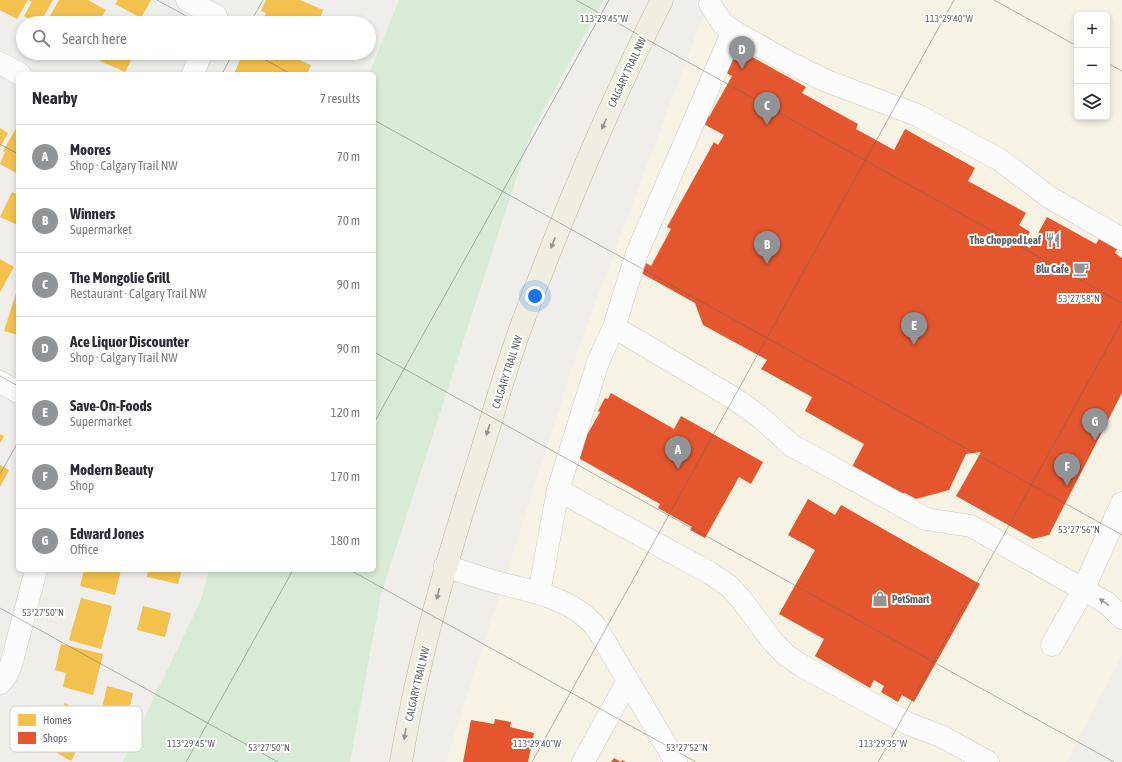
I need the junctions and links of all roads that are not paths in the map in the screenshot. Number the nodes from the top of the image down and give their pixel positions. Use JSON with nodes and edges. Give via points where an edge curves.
{"nodes":[{"id":1,"x":187,"y":0,"type":"edge"},
{"id":2,"x":662,"y":0,"type":"edge"},
{"id":3,"x":710,"y":4,"type":"dead end"},
{"id":4,"x":217,"y":13,"type":"edge"},
{"id":5,"x":733,"y":31,"type":"junction"},
{"id":6,"x":198,"y":60,"type":"edge"},
{"id":7,"x":0,"y":63,"type":"edge"},
{"id":8,"x":16,"y":72,"type":"edge"},
{"id":9,"x":194,"y":72,"type":"edge"},
{"id":10,"x":1122,"y":239,"type":"edge"},
{"id":11,"x":614,"y":327,"type":"junction"},
{"id":12,"x":0,"y":382,"type":"edge"},
{"id":13,"x":16,"y":391,"type":"edge"},
{"id":14,"x":558,"y":490,"type":"junction"},
{"id":15,"x":1122,"y":502,"type":"edge"},
{"id":16,"x":445,"y":566,"type":"junction"},
{"id":17,"x":35,"y":572,"type":"edge"},
{"id":18,"x":1083,"y":590,"type":"junction"},
{"id":19,"x":539,"y":593,"type":"junction"},
{"id":20,"x":1122,"y":618,"type":"edge"},
{"id":21,"x":1052,"y":645,"type":"dead end"},
{"id":22,"x":628,"y":681,"type":"junction"},
{"id":23,"x":0,"y":683,"type":"edge"},
{"id":24,"x":401,"y":762,"type":"edge"},
{"id":25,"x":583,"y":762,"type":"edge"},
{"id":26,"x":676,"y":762,"type":"edge"},
{"id":27,"x":988,"y":762,"type":"edge"}],
"edges":[{"from":1,"to":4,"type":"street"},
{"from":2,"to":16,"type":"highway","name":"CALGARY TRAIL NW","one_way":true,"via":[[630,64],[568,206],[527,312]]},
{"from":3,"to":5,"type":"street","via":[[722,23]]},
{"from":5,"to":10,"type":"street","via":[[824,80],[917,115],[1000,160],[1049,197]]},
{"from":5,"to":11,"type":"street","via":[[637,253]]},
{"from":6,"to":9,"type":"street"},
{"from":7,"to":8,"type":"street"},
{"from":11,"to":14,"type":"street","via":[[598,362]]},
{"from":11,"to":18,"type":"street","via":[[734,399],[791,444],[926,518],[970,526]]},
{"from":12,"to":13,"type":"street"},
{"from":14,"to":19,"type":"street"},
{"from":14,"to":27,"type":"street","via":[[710,573],[729,586],[773,642],[802,666],[909,724],[943,736]]},
{"from":15,"to":18,"type":"street"},
{"from":16,"to":19,"type":"street"},
{"from":16,"to":24,"type":"highway","name":"CALGARY TRAIL NW","one_way":true,"via":[[407,723]]},
{"from":17,"to":23,"type":"street","via":[[11,664]]},
{"from":20,"to":18,"type":"street","one_way":true,"via":[[1107,603]]},
{"from":18,"to":21,"type":"street"},
{"from":19,"to":22,"type":"street","via":[[562,602],[592,622]]},
{"from":22,"to":25,"type":"street"},
{"from":22,"to":26,"type":"street"}]}
